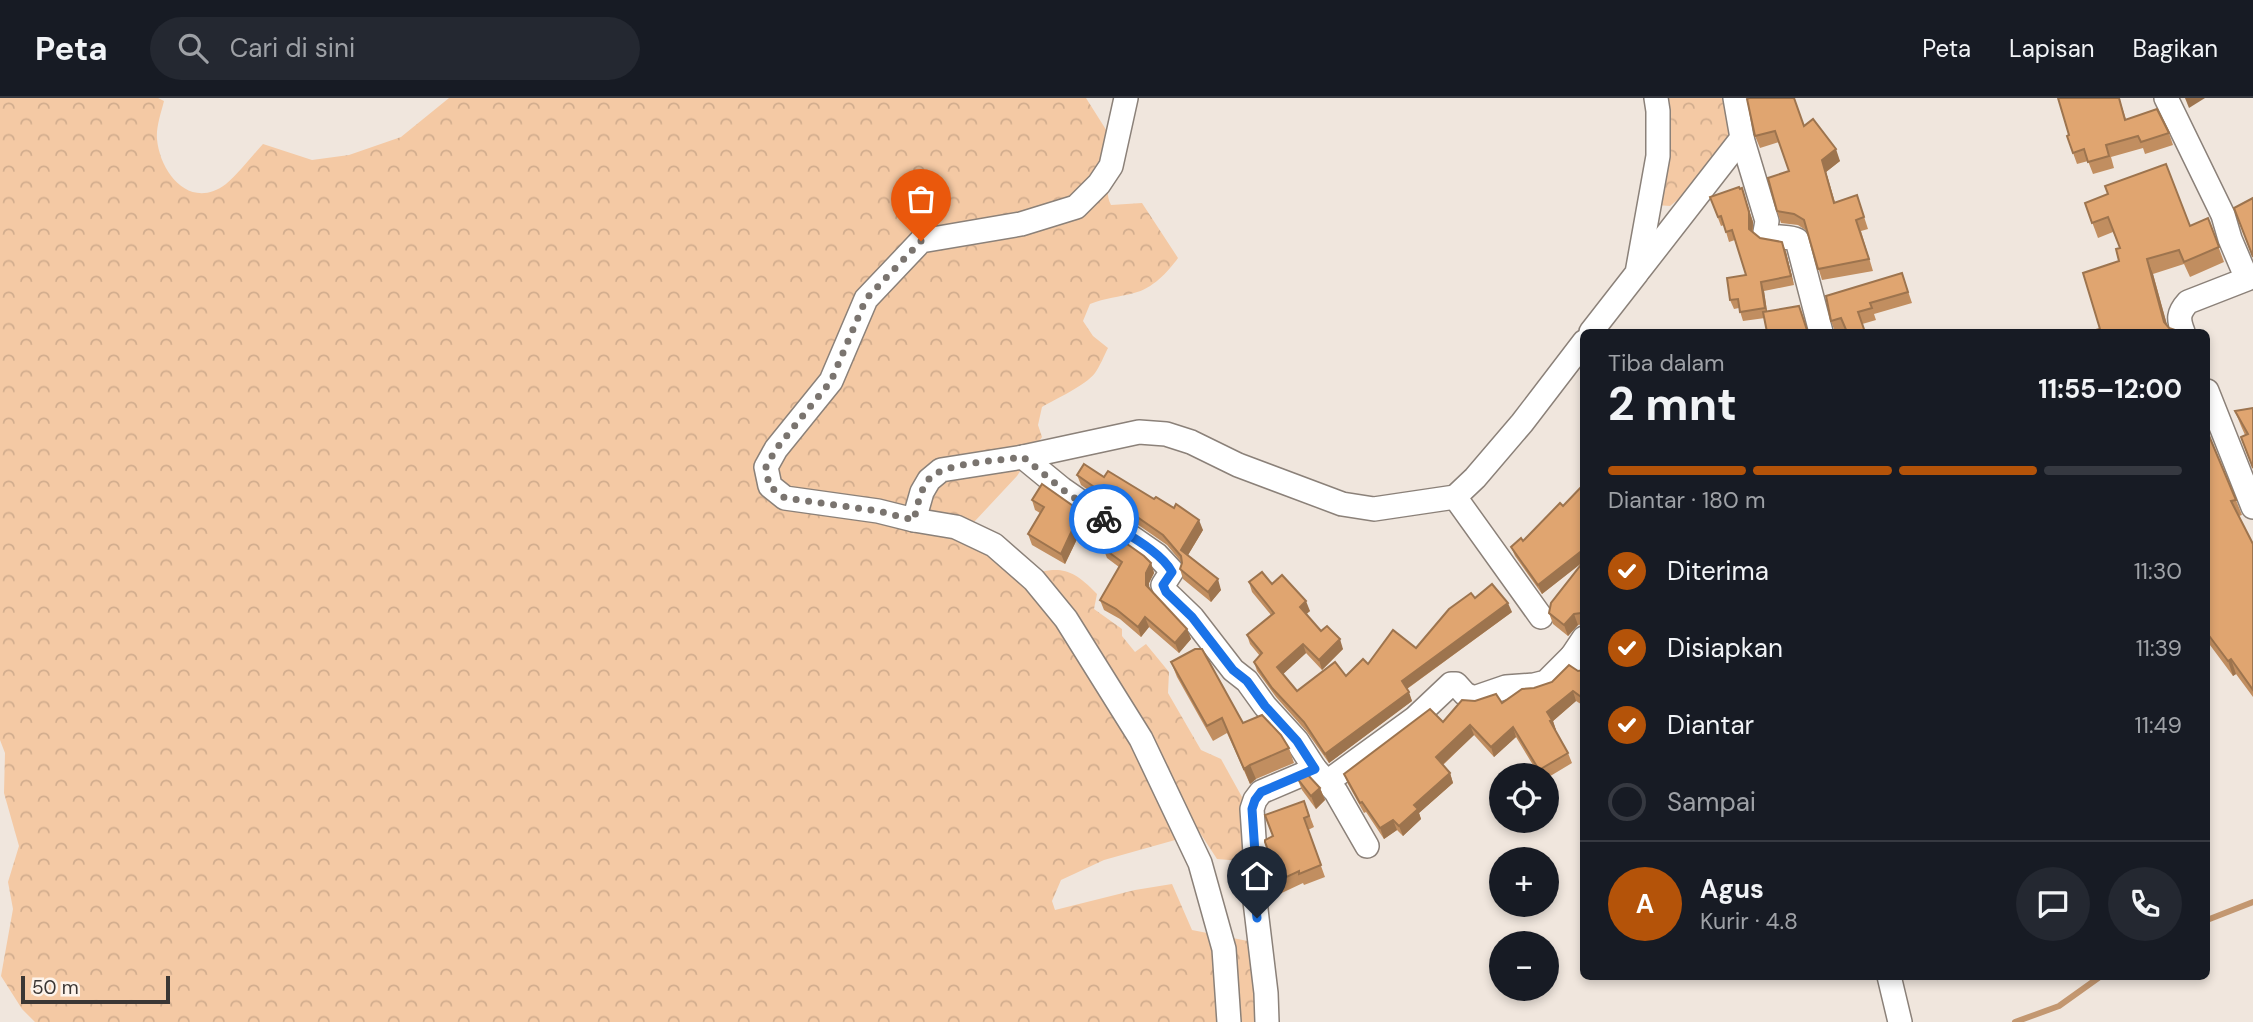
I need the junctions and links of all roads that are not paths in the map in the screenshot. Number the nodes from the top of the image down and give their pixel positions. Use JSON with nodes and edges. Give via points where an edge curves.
{"nodes":[{"id":1,"x":1126,"y":98,"type":"edge"},
{"id":2,"x":1656,"y":98,"type":"edge"},
{"id":3,"x":1735,"y":98,"type":"edge"},
{"id":4,"x":2166,"y":98,"type":"edge"},
{"id":5,"x":1742,"y":138,"type":"junction"},
{"id":6,"x":1637,"y":273,"type":"junction"},
{"id":7,"x":2250,"y":284,"type":"edge"},
{"id":8,"x":1593,"y":329,"type":"edge"},
{"id":9,"x":1820,"y":329,"type":"edge"},
{"id":10,"x":2182,"y":329,"type":"edge"},
{"id":11,"x":1580,"y":347,"type":"edge"},
{"id":12,"x":2210,"y":399,"type":"edge"},
{"id":13,"x":1023,"y":457,"type":"junction"},
{"id":14,"x":1455,"y":497,"type":"junction"},
{"id":15,"x":2253,"y":507,"type":"edge"},
{"id":16,"x":914,"y":520,"type":"junction"},
{"id":17,"x":1541,"y":617,"type":"dead end"},
{"id":18,"x":1580,"y":654,"type":"edge"},
{"id":19,"x":1321,"y":775,"type":"junction"},
{"id":20,"x":1367,"y":846,"type":"dead end"},
{"id":21,"x":1890,"y":980,"type":"edge"},
{"id":22,"x":1230,"y":1022,"type":"edge"},
{"id":23,"x":1267,"y":1022,"type":"edge"},
{"id":24,"x":1900,"y":1022,"type":"edge"}],
"edges":[{"from":1,"to":16,"type":"street","via":[[1111,166],[1076,207],[1021,224],[921,241],[866,299],[831,381],[766,467],[769,486],[785,498]]},
{"from":2,"to":6,"type":"street","via":[[1658,156]]},
{"from":3,"to":5,"type":"street"},
{"from":4,"to":7,"type":"street","via":[[2233,210],[2230,239]]},
{"from":5,"to":6,"type":"street"},
{"from":5,"to":9,"type":"street","via":[[1767,221],[1765,232],[1797,240]]},
{"from":6,"to":8,"type":"street"},
{"from":7,"to":10,"type":"street","via":[[2188,302],[2178,320]]},
{"from":11,"to":14,"type":"street","via":[[1522,423]]},
{"from":12,"to":15,"type":"street"},
{"from":13,"to":14,"type":"street","via":[[1139,432],[1167,434],[1342,505],[1374,509]]},
{"from":13,"to":16,"type":"street","via":[[941,470],[922,492]]},
{"from":13,"to":19,"type":"street","via":[[1169,566],[1172,572],[1163,585],[1166,592],[1247,681]]},
{"from":14,"to":17,"type":"street"},
{"from":16,"to":22,"type":"street","via":[[956,527],[994,545],[1034,580],[1066,619],[1141,739],[1200,863],[1224,949]]},
{"from":18,"to":19,"type":"street","via":[[1539,684],[1506,687],[1474,698],[1451,684],[1415,718]]},
{"from":19,"to":20,"type":"street"},
{"from":19,"to":23,"type":"street","via":[[1261,792],[1252,809],[1254,893]]},
{"from":21,"to":24,"type":"street"}]}
